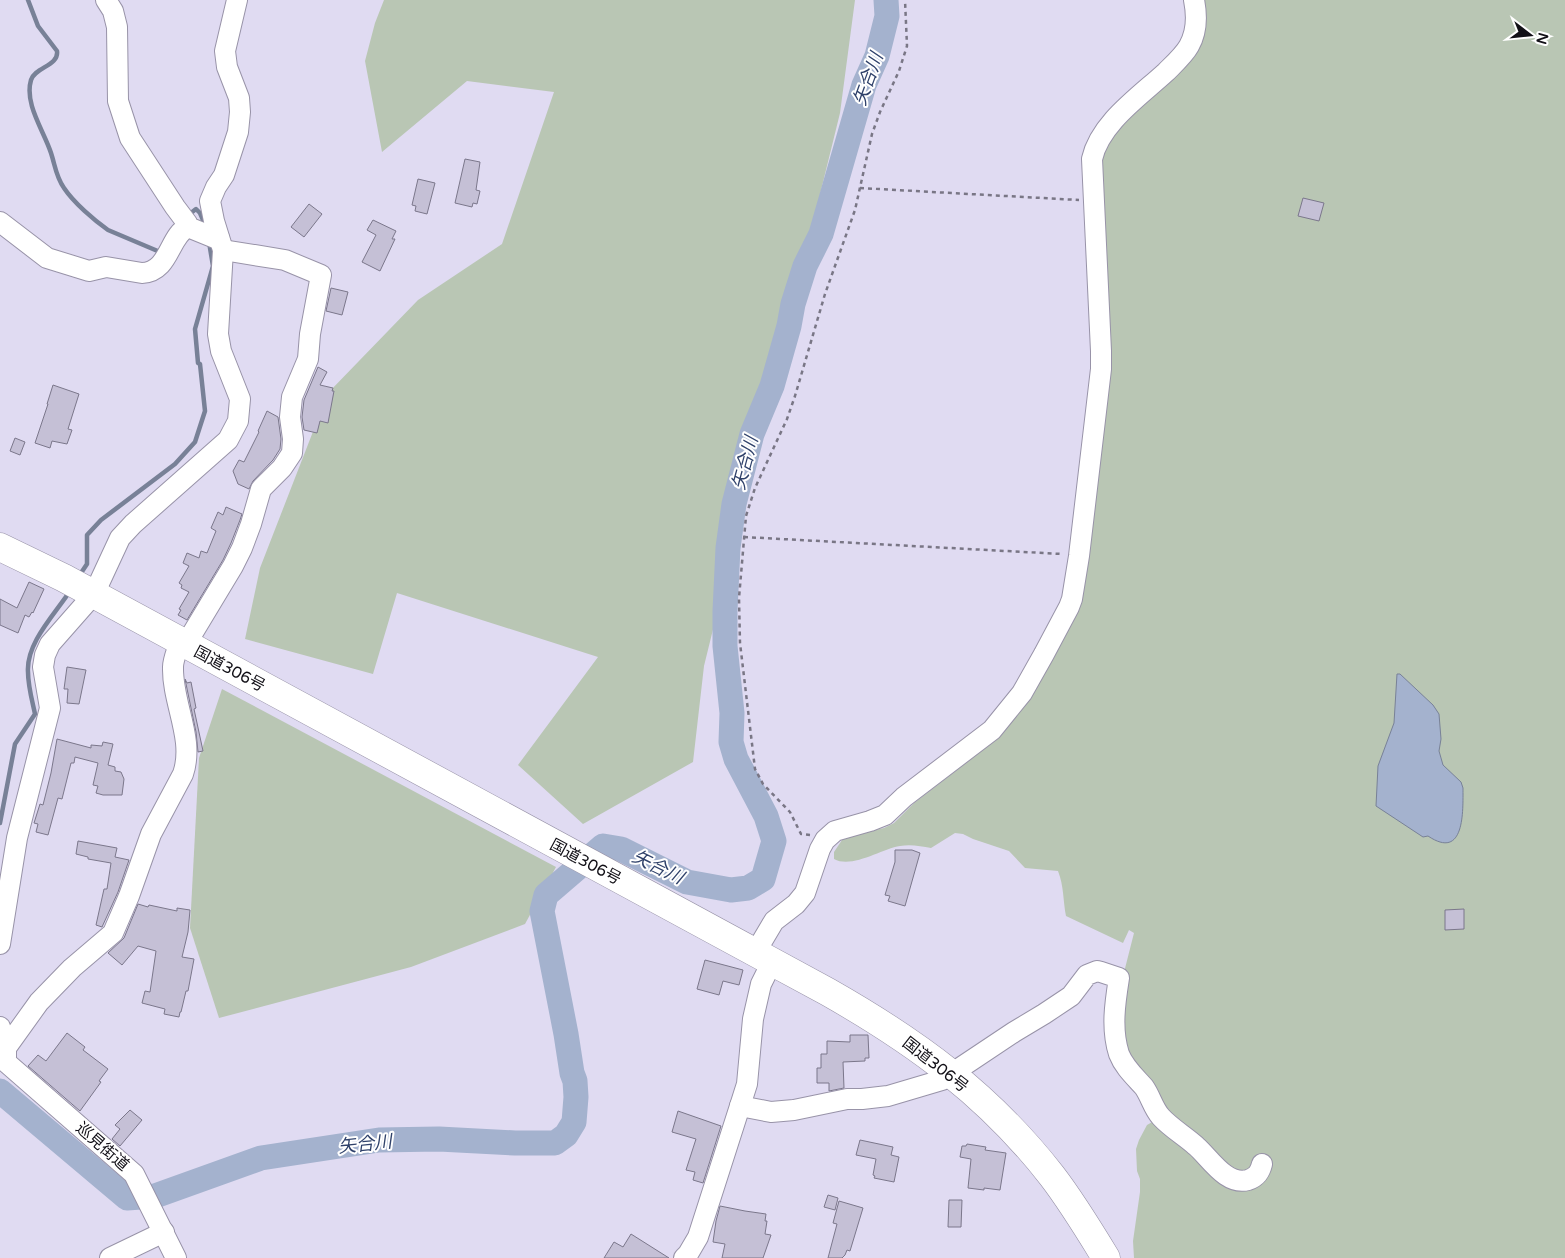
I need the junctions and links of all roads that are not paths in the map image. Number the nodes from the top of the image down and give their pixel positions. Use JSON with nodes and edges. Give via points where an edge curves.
{"nodes":[{"id":1,"x":106,"y":0,"type":"edge"},
{"id":2,"x":237,"y":0,"type":"edge"},
{"id":3,"x":1194,"y":0,"type":"edge"},
{"id":4,"x":0,"y":222,"type":"edge"},
{"id":5,"x":202,"y":232,"type":"junction"},
{"id":6,"x":0,"y":547,"type":"edge"},
{"id":7,"x":81,"y":587,"type":"junction"},
{"id":8,"x":183,"y":643,"type":"junction"},
{"id":9,"x":0,"y":944,"type":"edge"},
{"id":10,"x":764,"y":957,"type":"junction"},
{"id":11,"x":0,"y":1027,"type":"edge"},
{"id":12,"x":4,"y":1055,"type":"edge"},
{"id":13,"x":952,"y":1074,"type":"junction"},
{"id":14,"x":740,"y":1106,"type":"junction"},
{"id":15,"x":1262,"y":1164,"type":"dead end"},
{"id":16,"x":164,"y":1232,"type":"junction"},
{"id":17,"x":110,"y":1258,"type":"edge"},
{"id":18,"x":176,"y":1258,"type":"edge"},
{"id":19,"x":684,"y":1258,"type":"edge"},
{"id":20,"x":1106,"y":1258,"type":"edge"}],
"edges":[{"from":1,"to":5,"type":"street","via":[[117,26],[118,101],[130,138]]},
{"from":2,"to":5,"type":"street","via":[[225,51],[227,67],[239,98],[238,126],[224,175],[210,201],[212,215]]},
{"from":3,"to":10,"type":"street","via":[[1196,17],[1189,46],[1108,126],[1097,141],[1092,159],[1101,351],[1079,556],[1069,607],[1022,693],[992,730],[885,815],[835,831],[825,840],[806,893],[774,921]]},
{"from":4,"to":5,"type":"street","via":[[48,258],[89,271],[106,267],[148,273],[160,265],[183,229]]},
{"from":5,"to":7,"type":"street","via":[[221,351],[240,399],[238,421],[228,440],[133,524]]},
{"from":5,"to":8,"type":"street","via":[[321,275],[308,359],[292,397],[292,453],[261,489],[238,557]]},
{"from":6,"to":7,"type":"highway","name":"国道306号"},
{"from":7,"to":8,"type":"highway","name":"国道306号"},
{"from":7,"to":9,"type":"street","via":[[45,655],[43,667],[50,708],[17,838]]},
{"from":8,"to":10,"type":"highway","name":"国道306号"},
{"from":8,"to":12,"type":"street","via":[[173,667],[187,746],[183,774],[151,834],[113,933],[39,1002]]},
{"from":10,"to":13,"type":"highway","name":"国道306号","via":[[894,1031]]},
{"from":10,"to":14,"type":"street"},
{"from":11,"to":12,"type":"street"},
{"from":12,"to":16,"type":"street","name":"巡見街道","via":[[134,1174]]},
{"from":13,"to":14,"type":"street","via":[[888,1096],[847,1099],[771,1112]]},
{"from":13,"to":15,"type":"street","via":[[1071,996],[1087,975],[1101,972],[1119,978],[1114,1016],[1119,1054],[1162,1118],[1230,1178],[1244,1181],[1257,1176]]},
{"from":13,"to":20,"type":"highway","name":"国道306号","via":[[982,1100],[1035,1156]]},
{"from":14,"to":19,"type":"street","via":[[698,1237]]},
{"from":16,"to":17,"type":"street"},
{"from":16,"to":18,"type":"street","name":"巡見街道"}]}
